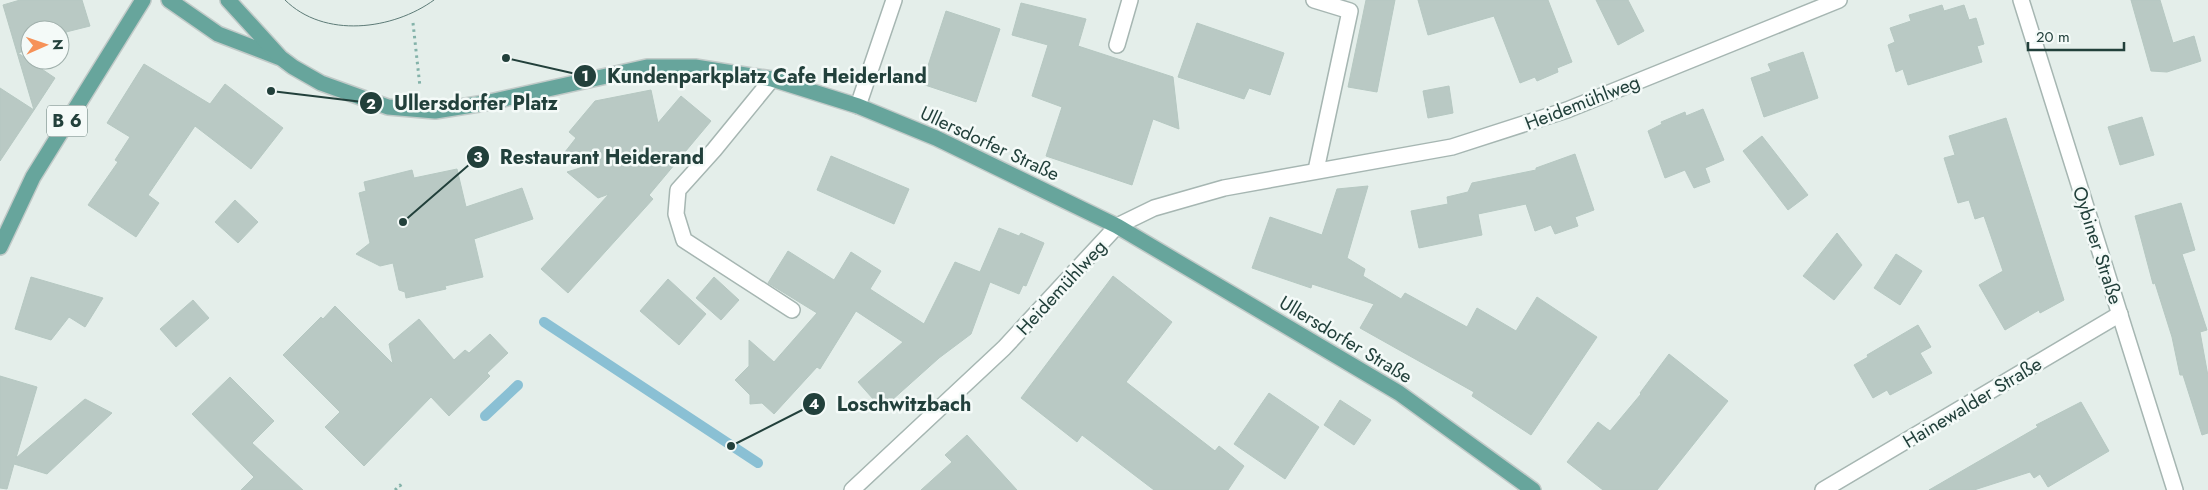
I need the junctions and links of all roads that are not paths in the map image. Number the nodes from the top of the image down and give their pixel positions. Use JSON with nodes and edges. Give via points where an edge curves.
{"nodes":[{"id":1,"x":143,"y":0,"type":"edge"},
{"id":2,"x":169,"y":0,"type":"edge"},
{"id":3,"x":228,"y":0,"type":"edge"},
{"id":4,"x":894,"y":0,"type":"edge"},
{"id":5,"x":1130,"y":0,"type":"edge"},
{"id":6,"x":1314,"y":0,"type":"edge"},
{"id":7,"x":1839,"y":0,"type":"edge"},
{"id":8,"x":2020,"y":0,"type":"edge"},
{"id":9,"x":1117,"y":46,"type":"dead end"},
{"id":10,"x":281,"y":58,"type":"junction"},
{"id":11,"x":772,"y":79,"type":"junction"},
{"id":12,"x":858,"y":106,"type":"junction"},
{"id":13,"x":1316,"y":170,"type":"junction"},
{"id":14,"x":1117,"y":226,"type":"junction"},
{"id":15,"x":0,"y":247,"type":"edge"},
{"id":16,"x":792,"y":310,"type":"dead end"},
{"id":17,"x":2120,"y":314,"type":"junction"},
{"id":18,"x":852,"y":490,"type":"edge"},
{"id":19,"x":1533,"y":490,"type":"edge"},
{"id":20,"x":1823,"y":490,"type":"edge"},
{"id":21,"x":2175,"y":490,"type":"edge"}],
"edges":[{"from":1,"to":15,"type":"main road","number":"B 6","via":[[33,177]]},
{"from":2,"to":10,"type":"main road","via":[[218,34]]},
{"from":3,"to":10,"type":"main road"},
{"from":4,"to":12,"type":"street"},
{"from":5,"to":9,"type":"street"},
{"from":6,"to":13,"type":"street","via":[[1350,12]]},
{"from":7,"to":13,"type":"street","name":"Heidemühlweg","via":[[1567,110],[1452,147]]},
{"from":8,"to":17,"type":"street","name":"Oybiner Straße"},
{"from":10,"to":11,"type":"main road","name":"Ullersdorfer Straße","via":[[321,83],[340,90],[388,106],[435,111],[485,104],[647,67],[695,67]]},
{"from":11,"to":12,"type":"main road","name":"Ullersdorfer Straße"},
{"from":11,"to":16,"type":"street","via":[[678,190],[676,214],[684,240]]},
{"from":12,"to":14,"type":"main road","name":"Ullersdorfer Straße","via":[[936,138]]},
{"from":13,"to":14,"type":"street","name":"Heidemühlweg","via":[[1224,188],[1154,208]]},
{"from":14,"to":18,"type":"street","name":"Heidemühlweg","via":[[1004,348]]},
{"from":14,"to":19,"type":"main road","name":"Ullersdorfer Straße","via":[[1399,393]]},
{"from":17,"to":20,"type":"street","name":"Hainewalder Straße"},
{"from":17,"to":21,"type":"street","name":"Oybiner Straße"}]}
